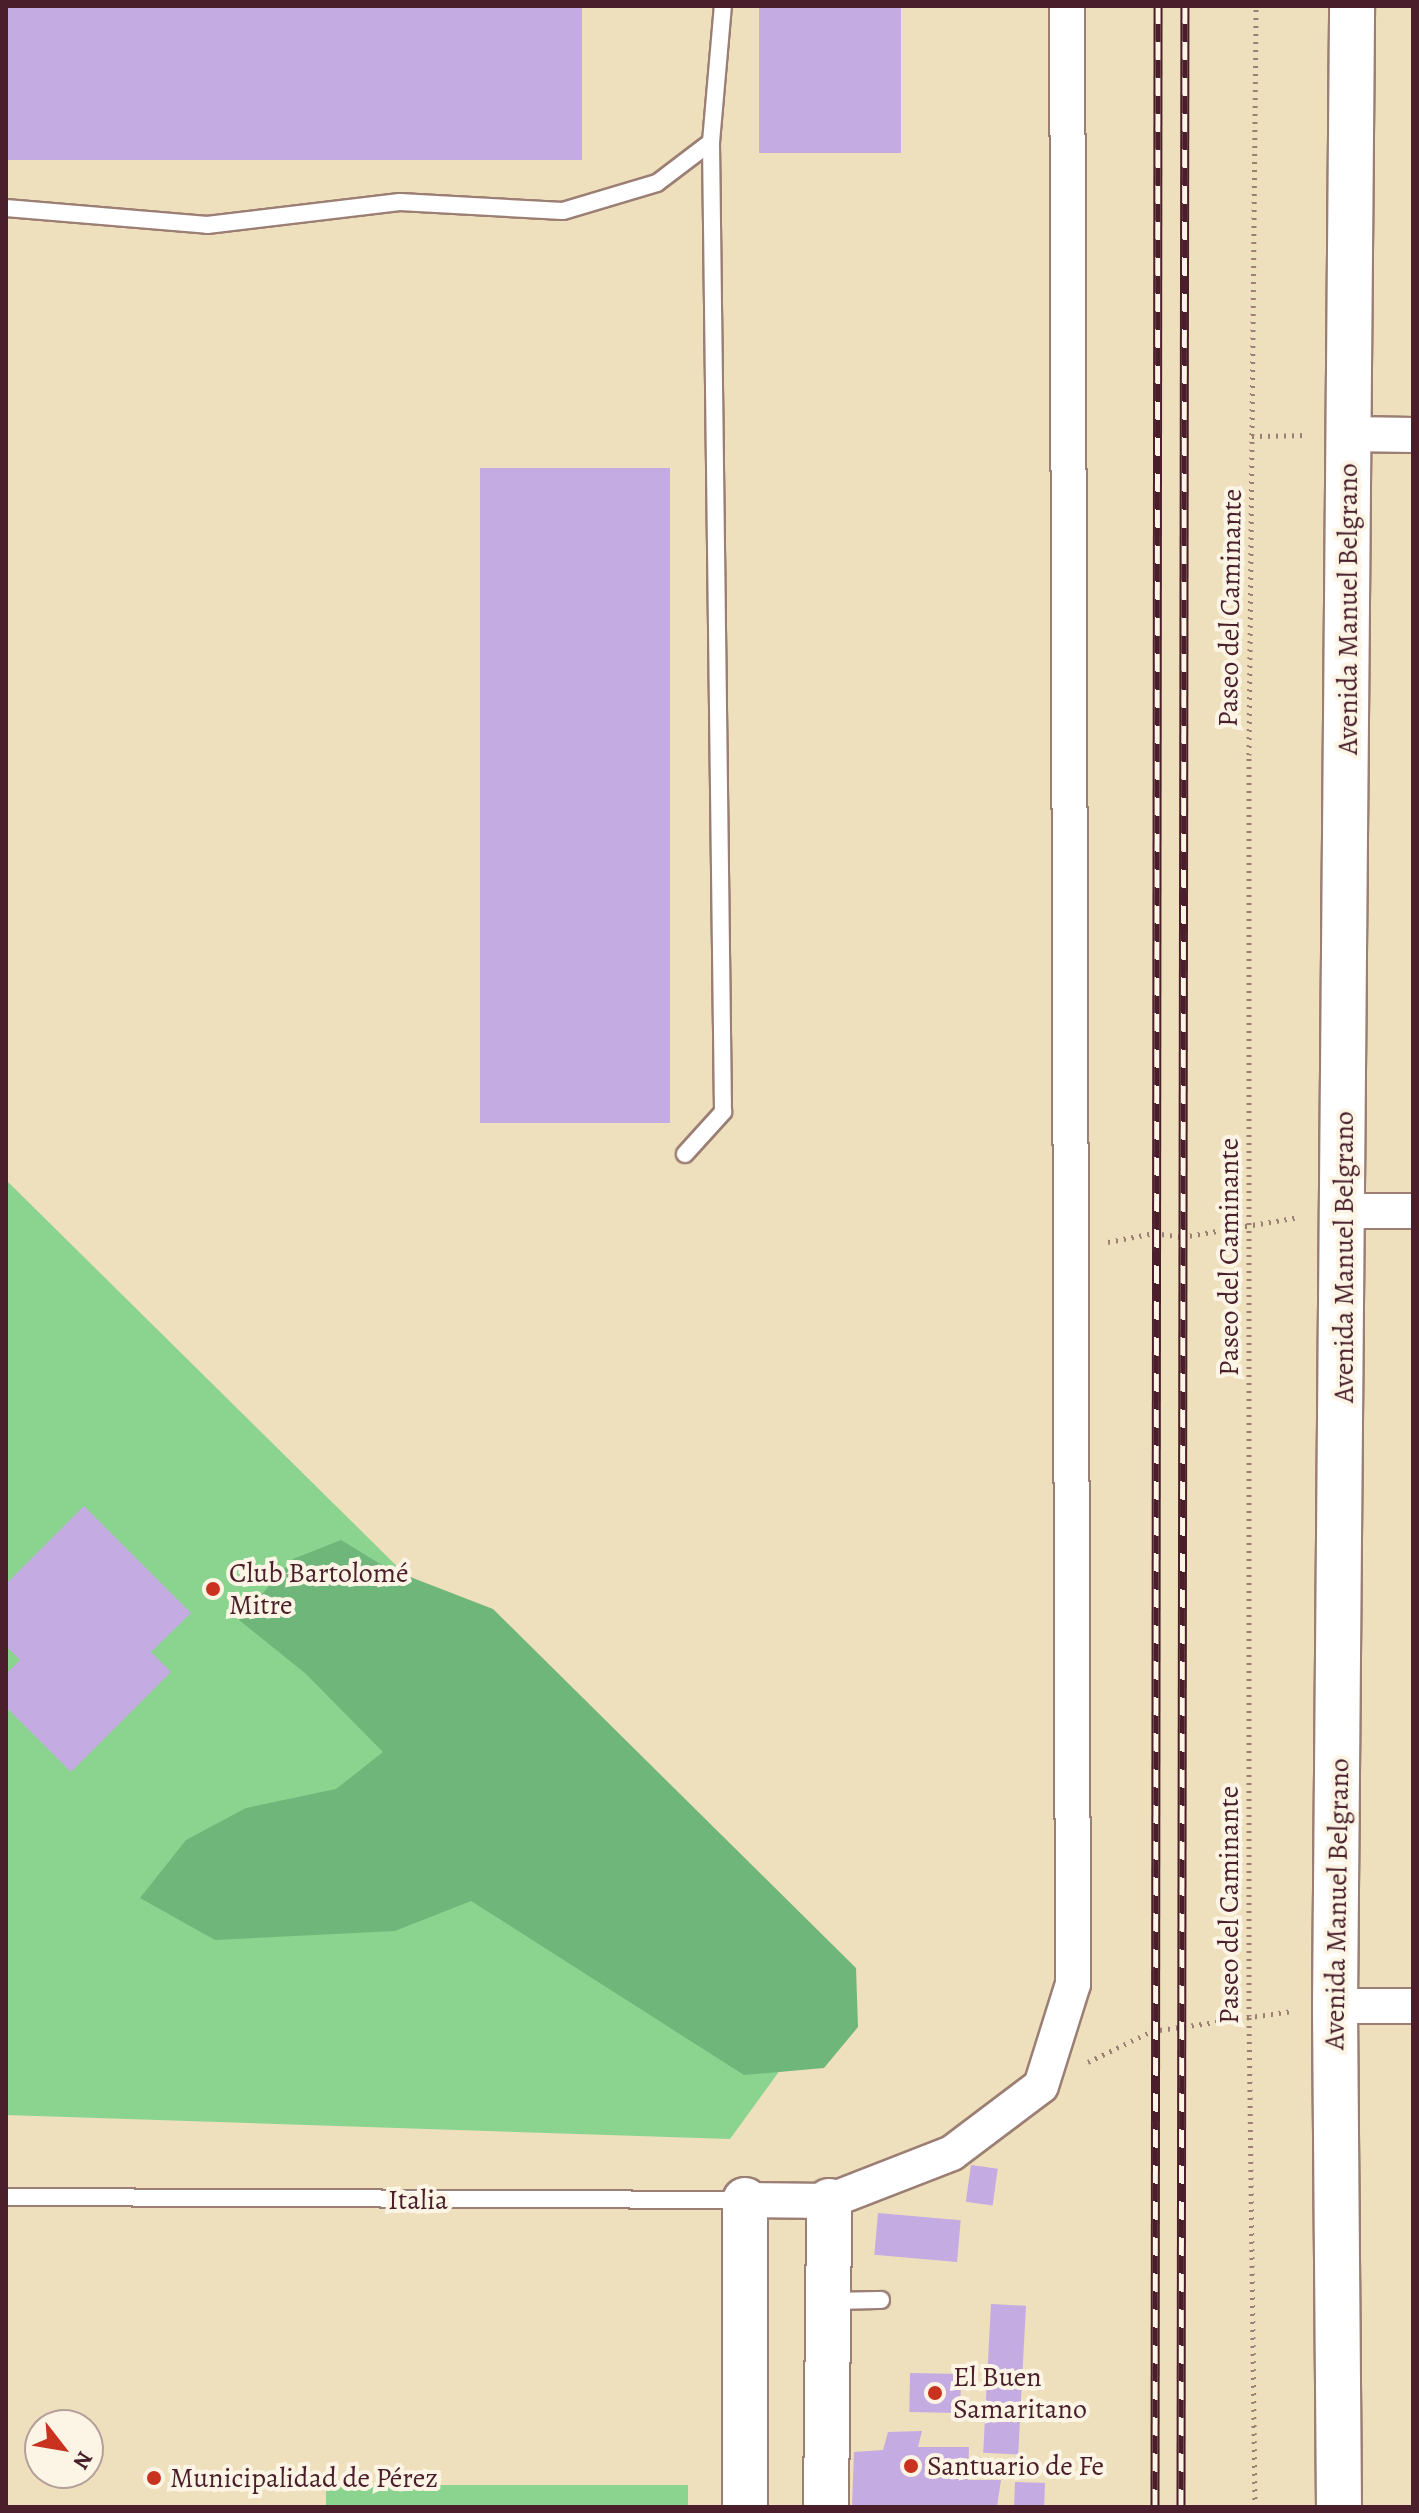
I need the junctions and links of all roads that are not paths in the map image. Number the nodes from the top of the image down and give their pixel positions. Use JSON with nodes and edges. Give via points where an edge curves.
{"nodes":[{"id":1,"x":723,"y":6,"type":"edge"},
{"id":2,"x":1067,"y":6,"type":"edge"},
{"id":3,"x":1352,"y":6,"type":"edge"},
{"id":4,"x":711,"y":142,"type":"junction"},
{"id":5,"x":6,"y":208,"type":"edge"},
{"id":6,"x":1349,"y":434,"type":"junction"},
{"id":7,"x":1413,"y":435,"type":"edge"},
{"id":8,"x":685,"y":1154,"type":"dead end"},
{"id":9,"x":1344,"y":1211,"type":"junction"},
{"id":10,"x":1413,"y":1211,"type":"edge"},
{"id":11,"x":1335,"y":2006,"type":"junction"},
{"id":12,"x":1413,"y":2006,"type":"edge"},
{"id":13,"x":6,"y":2197,"type":"edge"},
{"id":14,"x":745,"y":2200,"type":"junction"},
{"id":15,"x":829,"y":2201,"type":"junction"},
{"id":16,"x":881,"y":2300,"type":"dead end"},
{"id":17,"x":828,"y":2301,"type":"junction"},
{"id":18,"x":745,"y":2507,"type":"edge"},
{"id":19,"x":826,"y":2507,"type":"edge"},
{"id":20,"x":1339,"y":2507,"type":"edge"}],
"edges":[{"from":1,"to":4,"type":"lane"},
{"from":2,"to":15,"type":"street","via":[[1073,1984],[1041,2086],[952,2153]]},
{"from":3,"to":6,"type":"main road","name":"Avenida Manuel Belgrano"},
{"from":4,"to":5,"type":"lane","via":[[657,183],[563,211],[400,202],[207,225]]},
{"from":4,"to":8,"type":"lane","via":[[723,1112]]},
{"from":6,"to":7,"type":"street"},
{"from":6,"to":9,"type":"main road","name":"Avenida Manuel Belgrano"},
{"from":9,"to":10,"type":"street"},
{"from":9,"to":11,"type":"main road","name":"Avenida Manuel Belgrano"},
{"from":11,"to":12,"type":"street"},
{"from":11,"to":20,"type":"main road","name":"Avenida Manuel Belgrano"},
{"from":13,"to":14,"type":"lane","name":"Italia"},
{"from":14,"to":15,"type":"street","name":"Italia"},
{"from":14,"to":18,"type":"main road"},
{"from":15,"to":17,"type":"main road"},
{"from":16,"to":17,"type":"lane"},
{"from":17,"to":19,"type":"main road"}]}
